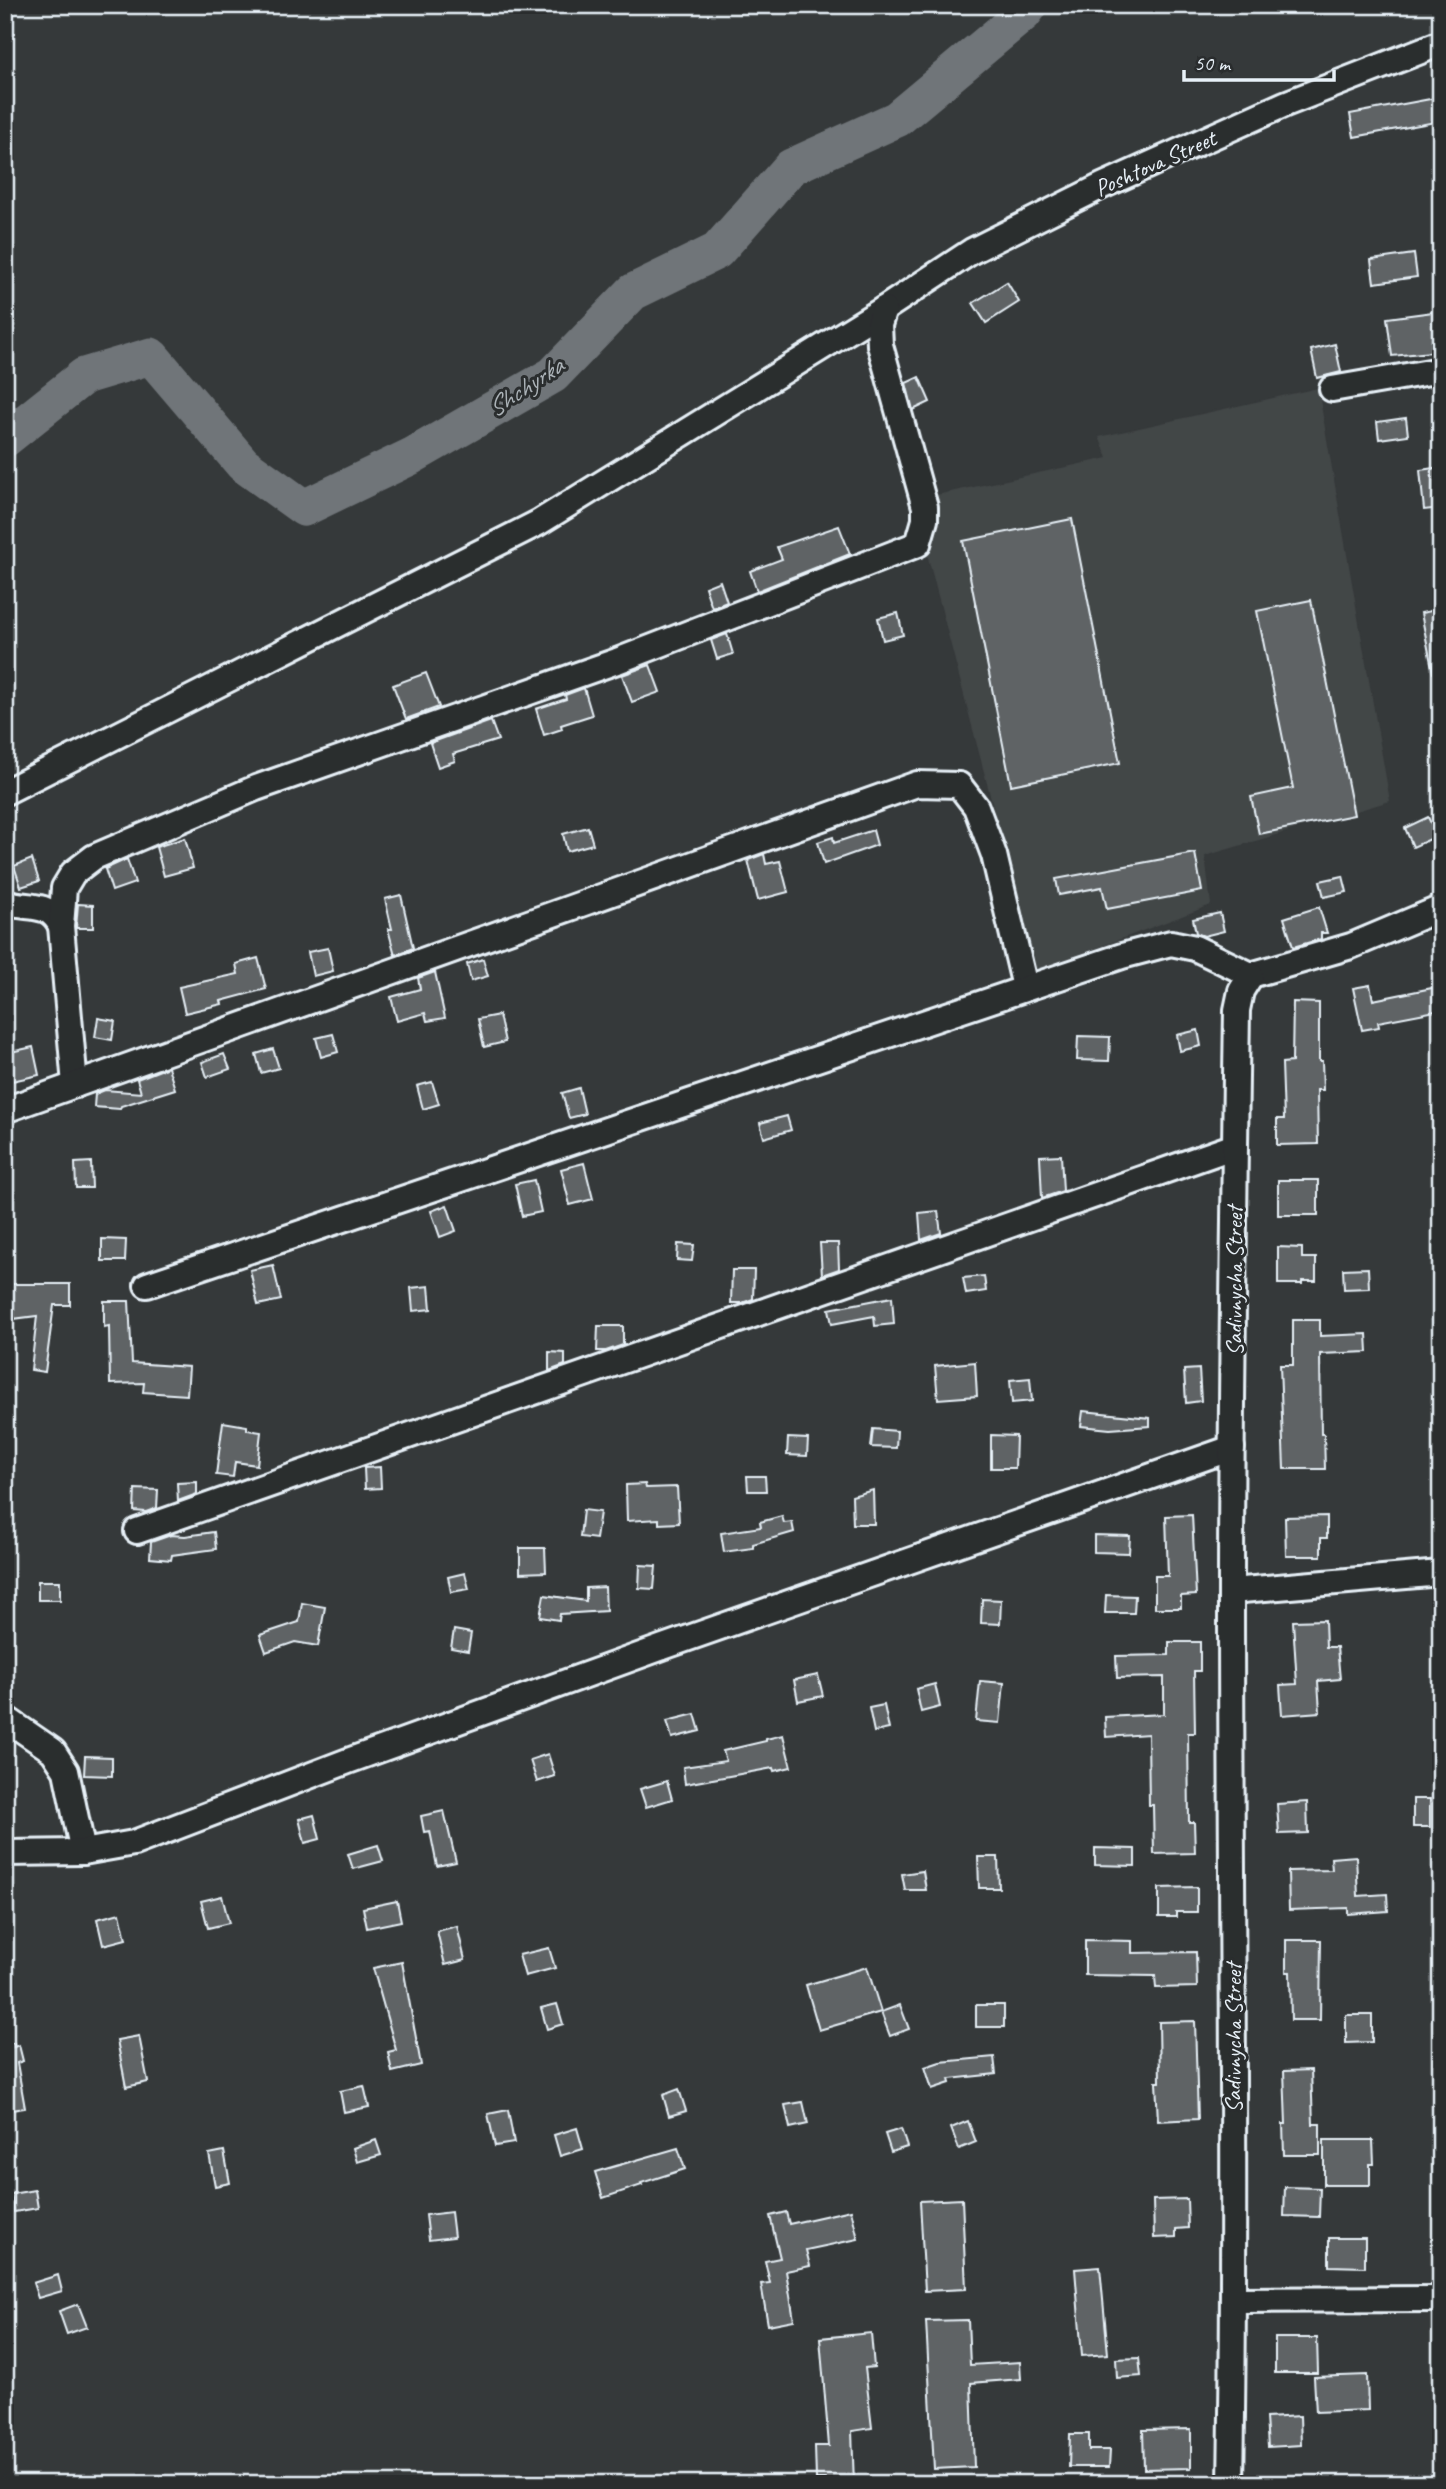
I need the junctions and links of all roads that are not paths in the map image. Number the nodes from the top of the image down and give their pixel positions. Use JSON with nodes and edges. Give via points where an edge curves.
{"nodes":[{"id":1,"x":1441,"y":43,"type":"edge"},
{"id":2,"x":884,"y":309,"type":"junction"},
{"id":3,"x":1441,"y":370,"type":"edge"},
{"id":4,"x":1332,"y":389,"type":"dead end"},
{"id":5,"x":5,"y":792,"type":"edge"},
{"id":6,"x":5,"y":902,"type":"edge"},
{"id":7,"x":1441,"y":908,"type":"edge"},
{"id":8,"x":61,"y":926,"type":"junction"},
{"id":9,"x":1251,"y":975,"type":"junction"},
{"id":10,"x":1025,"y":987,"type":"junction"},
{"id":11,"x":75,"y":1085,"type":"junction"},
{"id":12,"x":5,"y":1110,"type":"edge"},
{"id":13,"x":1235,"y":1146,"type":"junction"},
{"id":14,"x":147,"y":1286,"type":"dead end"},
{"id":15,"x":1232,"y":1448,"type":"junction"},
{"id":16,"x":137,"y":1531,"type":"dead end"},
{"id":17,"x":1441,"y":1573,"type":"edge"},
{"id":18,"x":1231,"y":1591,"type":"junction"},
{"id":19,"x":5,"y":1718,"type":"edge"},
{"id":20,"x":83,"y":1852,"type":"junction"},
{"id":21,"x":5,"y":1853,"type":"edge"},
{"id":22,"x":1441,"y":2299,"type":"edge"},
{"id":23,"x":1234,"y":2300,"type":"junction"},
{"id":24,"x":1231,"y":2484,"type":"edge"}],
"edges":[{"from":1,"to":2,"type":"street","name":"Poshtova Street","via":[[1285,104],[1102,186],[972,251]]},
{"from":2,"to":5,"type":"street","name":"Poshtova Street","via":[[538,523]]},
{"from":2,"to":8,"type":"street","via":[[880,345],[925,508],[918,544],[617,661],[256,788],[94,857],[73,873],[64,888]]},
{"from":3,"to":4,"type":"street"},
{"from":6,"to":8,"type":"street","via":[[45,909]]},
{"from":7,"to":9,"type":"street","via":[[1351,946]]},
{"from":8,"to":11,"type":"street"},
{"from":9,"to":10,"type":"street","via":[[1195,948],[1171,943]]},
{"from":9,"to":13,"type":"street","name":"Sadivnycha Street","via":[[1237,1010]]},
{"from":10,"to":11,"type":"street","via":[[994,855],[976,807],[958,785],[917,784]]},
{"from":10,"to":14,"type":"street"},
{"from":11,"to":12,"type":"street"},
{"from":13,"to":15,"type":"street","name":"Sadivnycha Street"},
{"from":13,"to":16,"type":"street"},
{"from":15,"to":18,"type":"street","name":"Sadivnycha Street"},
{"from":15,"to":20,"type":"street","via":[[637,1656],[134,1843]]},
{"from":17,"to":18,"type":"street"},
{"from":18,"to":23,"type":"street","name":"Sadivnycha Street"},
{"from":19,"to":20,"type":"street","via":[[53,1751],[66,1771]]},
{"from":20,"to":21,"type":"street"},
{"from":22,"to":23,"type":"street"},
{"from":23,"to":24,"type":"street","name":"Sadivnycha Street"}]}
